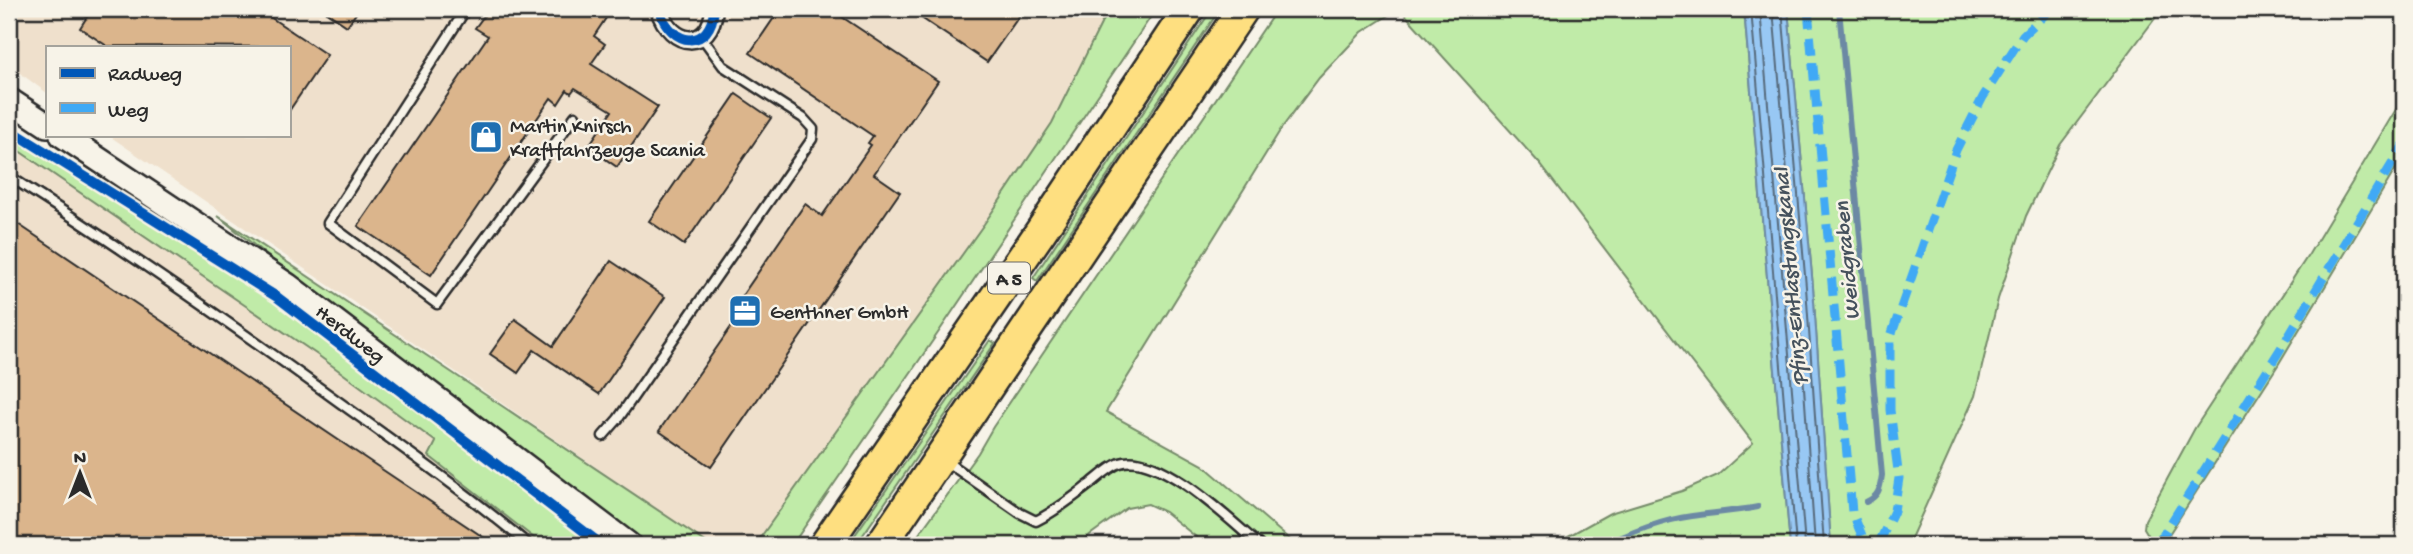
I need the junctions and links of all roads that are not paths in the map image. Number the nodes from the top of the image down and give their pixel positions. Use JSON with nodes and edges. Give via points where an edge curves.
{"nodes":[{"id":1,"x":467,"y":9,"type":"edge"},
{"id":2,"x":714,"y":9,"type":"edge"},
{"id":3,"x":1189,"y":9,"type":"edge"},
{"id":4,"x":1243,"y":9,"type":"edge"},
{"id":5,"x":661,"y":15,"type":"edge"},
{"id":6,"x":701,"y":36,"type":"junction"},
{"id":7,"x":9,"y":100,"type":"edge"},
{"id":8,"x":575,"y":116,"type":"dead end"},
{"id":9,"x":46,"y":124,"type":"edge"},
{"id":10,"x":64,"y":136,"type":"edge"},
{"id":11,"x":9,"y":178,"type":"edge"},
{"id":12,"x":603,"y":436,"type":"dead end"},
{"id":13,"x":941,"y":458,"type":"junction"},
{"id":14,"x":529,"y":545,"type":"edge"},
{"id":15,"x":629,"y":545,"type":"edge"},
{"id":16,"x":825,"y":545,"type":"edge"},
{"id":17,"x":881,"y":545,"type":"edge"},
{"id":18,"x":1259,"y":545,"type":"edge"}],
"edges":[{"from":1,"to":8,"type":"lane","via":[[328,223],[437,304]]},
{"from":2,"to":6,"type":"street","via":[[709,28]]},
{"from":3,"to":16,"type":"highway","number":"A 5"},
{"from":4,"to":13,"type":"highway","number":"A 5"},
{"from":5,"to":6,"type":"street","via":[[676,36]]},
{"from":6,"to":12,"type":"lane","via":[[723,66],[803,118],[813,130],[812,139]]},
{"from":7,"to":9,"type":"main road"},
{"from":10,"to":15,"type":"main road","name":"Herdweg","via":[[307,300]]},
{"from":11,"to":14,"type":"lane","via":[[265,349],[475,500]]},
{"from":13,"to":17,"type":"highway","number":"A 5"},
{"from":13,"to":18,"type":"lane","via":[[1036,520],[1056,511],[1118,464],[1133,461],[1188,485]]}]}
